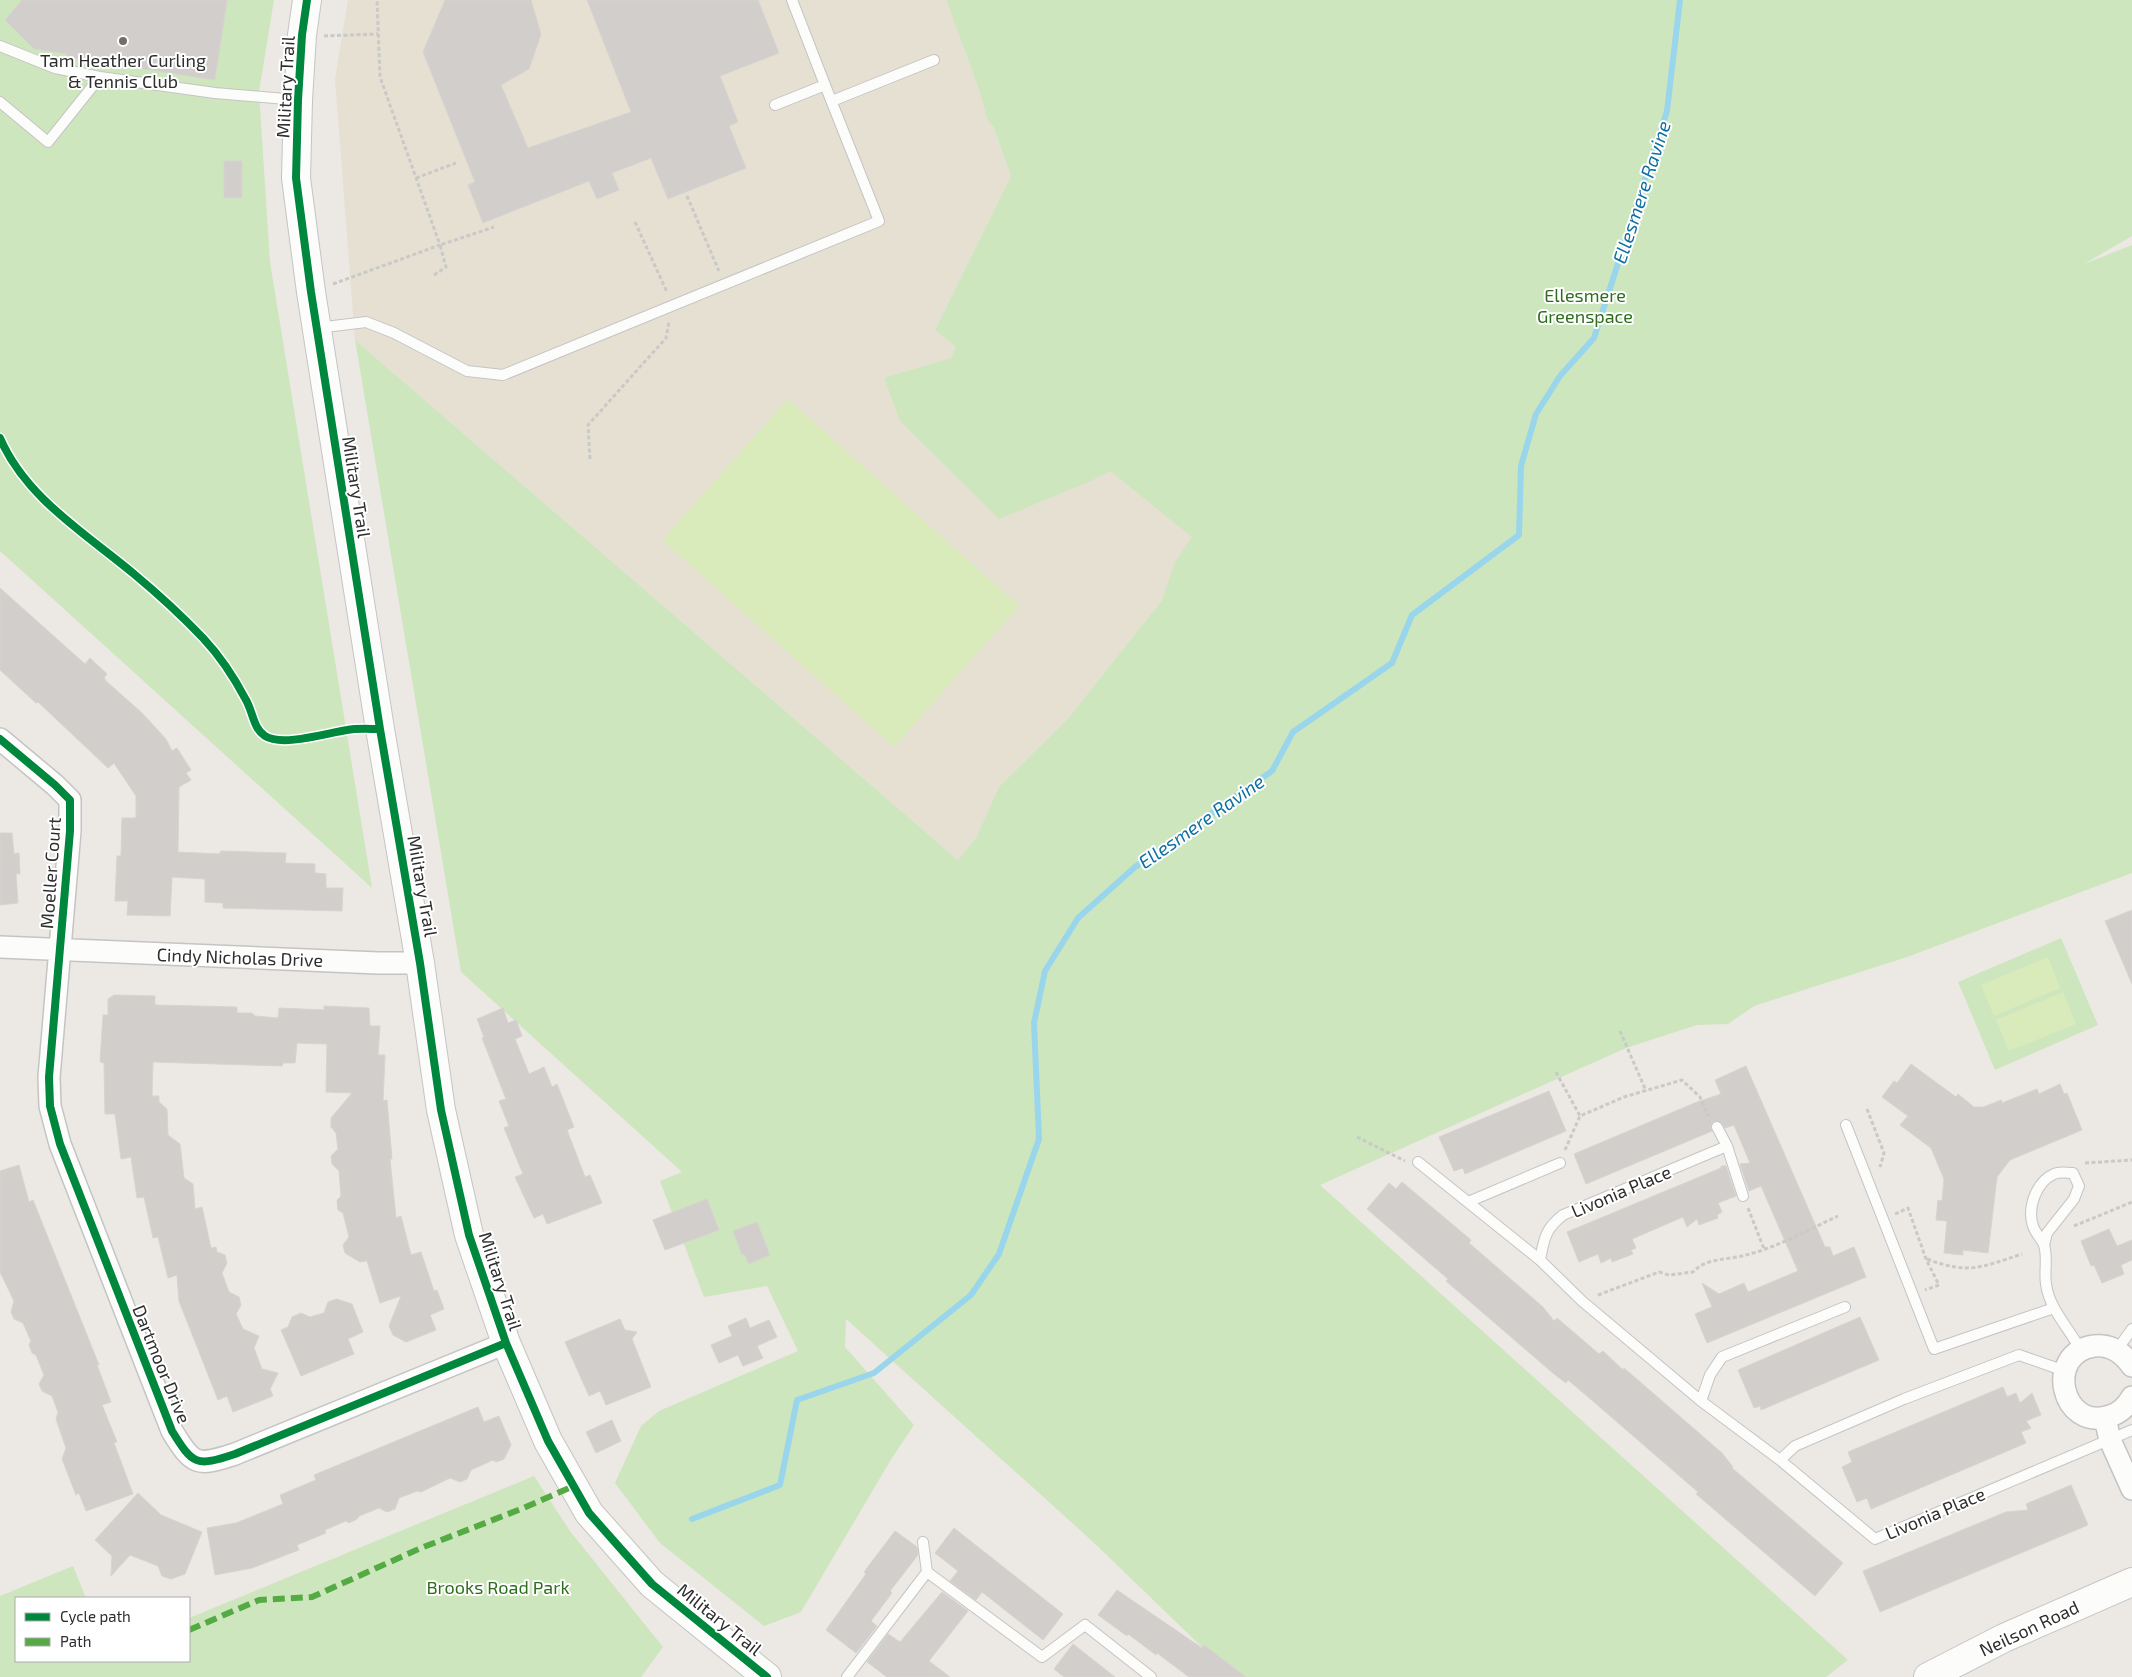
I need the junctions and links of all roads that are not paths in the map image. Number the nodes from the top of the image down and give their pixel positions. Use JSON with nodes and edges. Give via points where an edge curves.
{"nodes":[{"id":1,"x":307,"y":0,"type":"edge"},
{"id":2,"x":792,"y":0,"type":"edge"},
{"id":3,"x":0,"y":46,"type":"edge"},
{"id":4,"x":934,"y":60,"type":"dead end"},
{"id":5,"x":100,"y":77,"type":"junction"},
{"id":6,"x":825,"y":85,"type":"junction"},
{"id":7,"x":298,"y":100,"type":"junction"},
{"id":8,"x":832,"y":101,"type":"junction"},
{"id":9,"x":0,"y":102,"type":"edge"},
{"id":10,"x":775,"y":105,"type":"dead end"},
{"id":11,"x":316,"y":328,"type":"junction"},
{"id":12,"x":0,"y":739,"type":"edge"},
{"id":13,"x":0,"y":948,"type":"edge"},
{"id":14,"x":60,"y":950,"type":"junction"},
{"id":15,"x":420,"y":963,"type":"junction"},
{"id":16,"x":1846,"y":1125,"type":"dead end"},
{"id":17,"x":1718,"y":1127,"type":"road end"},
{"id":18,"x":1727,"y":1146,"type":"junction"},
{"id":19,"x":1418,"y":1162,"type":"road end"},
{"id":20,"x":1560,"y":1162,"type":"road end"},
{"id":21,"x":1743,"y":1196,"type":"road end"},
{"id":22,"x":1468,"y":1202,"type":"junction"},
{"id":23,"x":2044,"y":1245,"type":"junction"},
{"id":24,"x":1540,"y":1260,"type":"junction"},
{"id":25,"x":1845,"y":1307,"type":"dead end"},
{"id":26,"x":2054,"y":1308,"type":"junction"},
{"id":27,"x":2132,"y":1329,"type":"edge"},
{"id":28,"x":506,"y":1343,"type":"junction"},
{"id":29,"x":2117,"y":1350,"type":"junction"},
{"id":30,"x":2081,"y":1351,"type":"junction"},
{"id":31,"x":2132,"y":1366,"type":"edge"},
{"id":32,"x":2065,"y":1371,"type":"junction"},
{"id":33,"x":2132,"y":1397,"type":"edge"},
{"id":34,"x":1701,"y":1401,"type":"junction"},
{"id":35,"x":2105,"y":1418,"type":"junction"},
{"id":36,"x":2132,"y":1430,"type":"edge"},
{"id":37,"x":2110,"y":1440,"type":"junction"},
{"id":38,"x":1780,"y":1460,"type":"junction"},
{"id":39,"x":2132,"y":1489,"type":"edge"},
{"id":40,"x":923,"y":1542,"type":"dead end"},
{"id":41,"x":928,"y":1572,"type":"junction"},
{"id":42,"x":2132,"y":1582,"type":"edge"},
{"id":43,"x":852,"y":1675,"type":"edge"},
{"id":44,"x":767,"y":1677,"type":"edge"},
{"id":45,"x":1150,"y":1677,"type":"edge"},
{"id":46,"x":1928,"y":1677,"type":"edge"}],
"edges":[{"from":1,"to":7,"type":"street","name":"Military Trail"},
{"from":2,"to":6,"type":"lane"},
{"from":3,"to":5,"type":"lane","via":[[55,68]]},
{"from":4,"to":8,"type":"lane"},
{"from":5,"to":7,"type":"lane","via":[[215,93]]},
{"from":5,"to":9,"type":"lane","via":[[48,142]]},
{"from":6,"to":8,"type":"lane"},
{"from":6,"to":10,"type":"lane"},
{"from":7,"to":11,"type":"street","name":"Military Trail","via":[[296,178]]},
{"from":8,"to":11,"type":"lane","via":[[878,221],[503,375],[467,371],[366,322]]},
{"from":11,"to":15,"type":"street","name":"Military Trail"},
{"from":12,"to":14,"type":"street","name":"Moeller Court","via":[[70,800]]},
{"from":13,"to":14,"type":"street","name":"Cindy Nicholas Drive"},
{"from":14,"to":15,"type":"street","name":"Cindy Nicholas Drive"},
{"from":14,"to":28,"type":"street","name":"Dartmoor Drive","via":[[49,1077],[50,1106],[60,1144],[172,1431],[186,1454],[198,1462],[235,1454]]},
{"from":15,"to":28,"type":"street","name":"Military Trail","via":[[441,1110],[462,1206]]},
{"from":16,"to":26,"type":"lane","via":[[1934,1349]]},
{"from":17,"to":18,"type":"lane"},
{"from":18,"to":21,"type":"lane"},
{"from":18,"to":24,"type":"lane","name":"Livonia Place","via":[[1563,1215],[1551,1224],[1544,1237]]},
{"from":19,"to":22,"type":"lane","name":"Livonia Place"},
{"from":20,"to":22,"type":"lane"},
{"from":22,"to":24,"type":"lane","name":"Livonia Place"},
{"from":23,"to":23,"type":"lane","via":[[2047,1233],[2074,1199],[2079,1186],[2073,1173],[2055,1173],[2033,1197],[2029,1212],[2033,1227]]},
{"from":23,"to":26,"type":"lane","via":[[2046,1285]]},
{"from":24,"to":34,"type":"lane","name":"Livonia Place","via":[[1582,1301]]},
{"from":25,"to":34,"type":"lane","via":[[1722,1357],[1710,1374]]},
{"from":26,"to":30,"type":"lane"},
{"from":27,"to":29,"type":"lane"},
{"from":28,"to":44,"type":"street","name":"Military Trail","via":[[548,1441],[589,1513],[652,1584]]},
{"from":29,"to":30,"type":"street","via":[[2099,1346]]},
{"from":29,"to":31,"type":"street"},
{"from":30,"to":32,"type":"street"},
{"from":32,"to":35,"type":"street","via":[[2064,1389],[2072,1406],[2082,1414]]},
{"from":32,"to":38,"type":"lane","via":[[2019,1355],[1904,1399],[1795,1446]]},
{"from":33,"to":35,"type":"street","via":[[2125,1408]]},
{"from":34,"to":38,"type":"lane","name":"Livonia Place"},
{"from":35,"to":37,"type":"street"},
{"from":36,"to":37,"type":"lane","name":"Livonia Place"},
{"from":37,"to":38,"type":"lane","name":"Livonia Place","via":[[1875,1539]]},
{"from":37,"to":39,"type":"street"},
{"from":40,"to":41,"type":"lane"},
{"from":41,"to":43,"type":"lane"},
{"from":41,"to":45,"type":"lane","via":[[1042,1657],[1085,1625]]},
{"from":42,"to":46,"type":"street","name":"Neilson Road","via":[[2004,1638]]}]}
